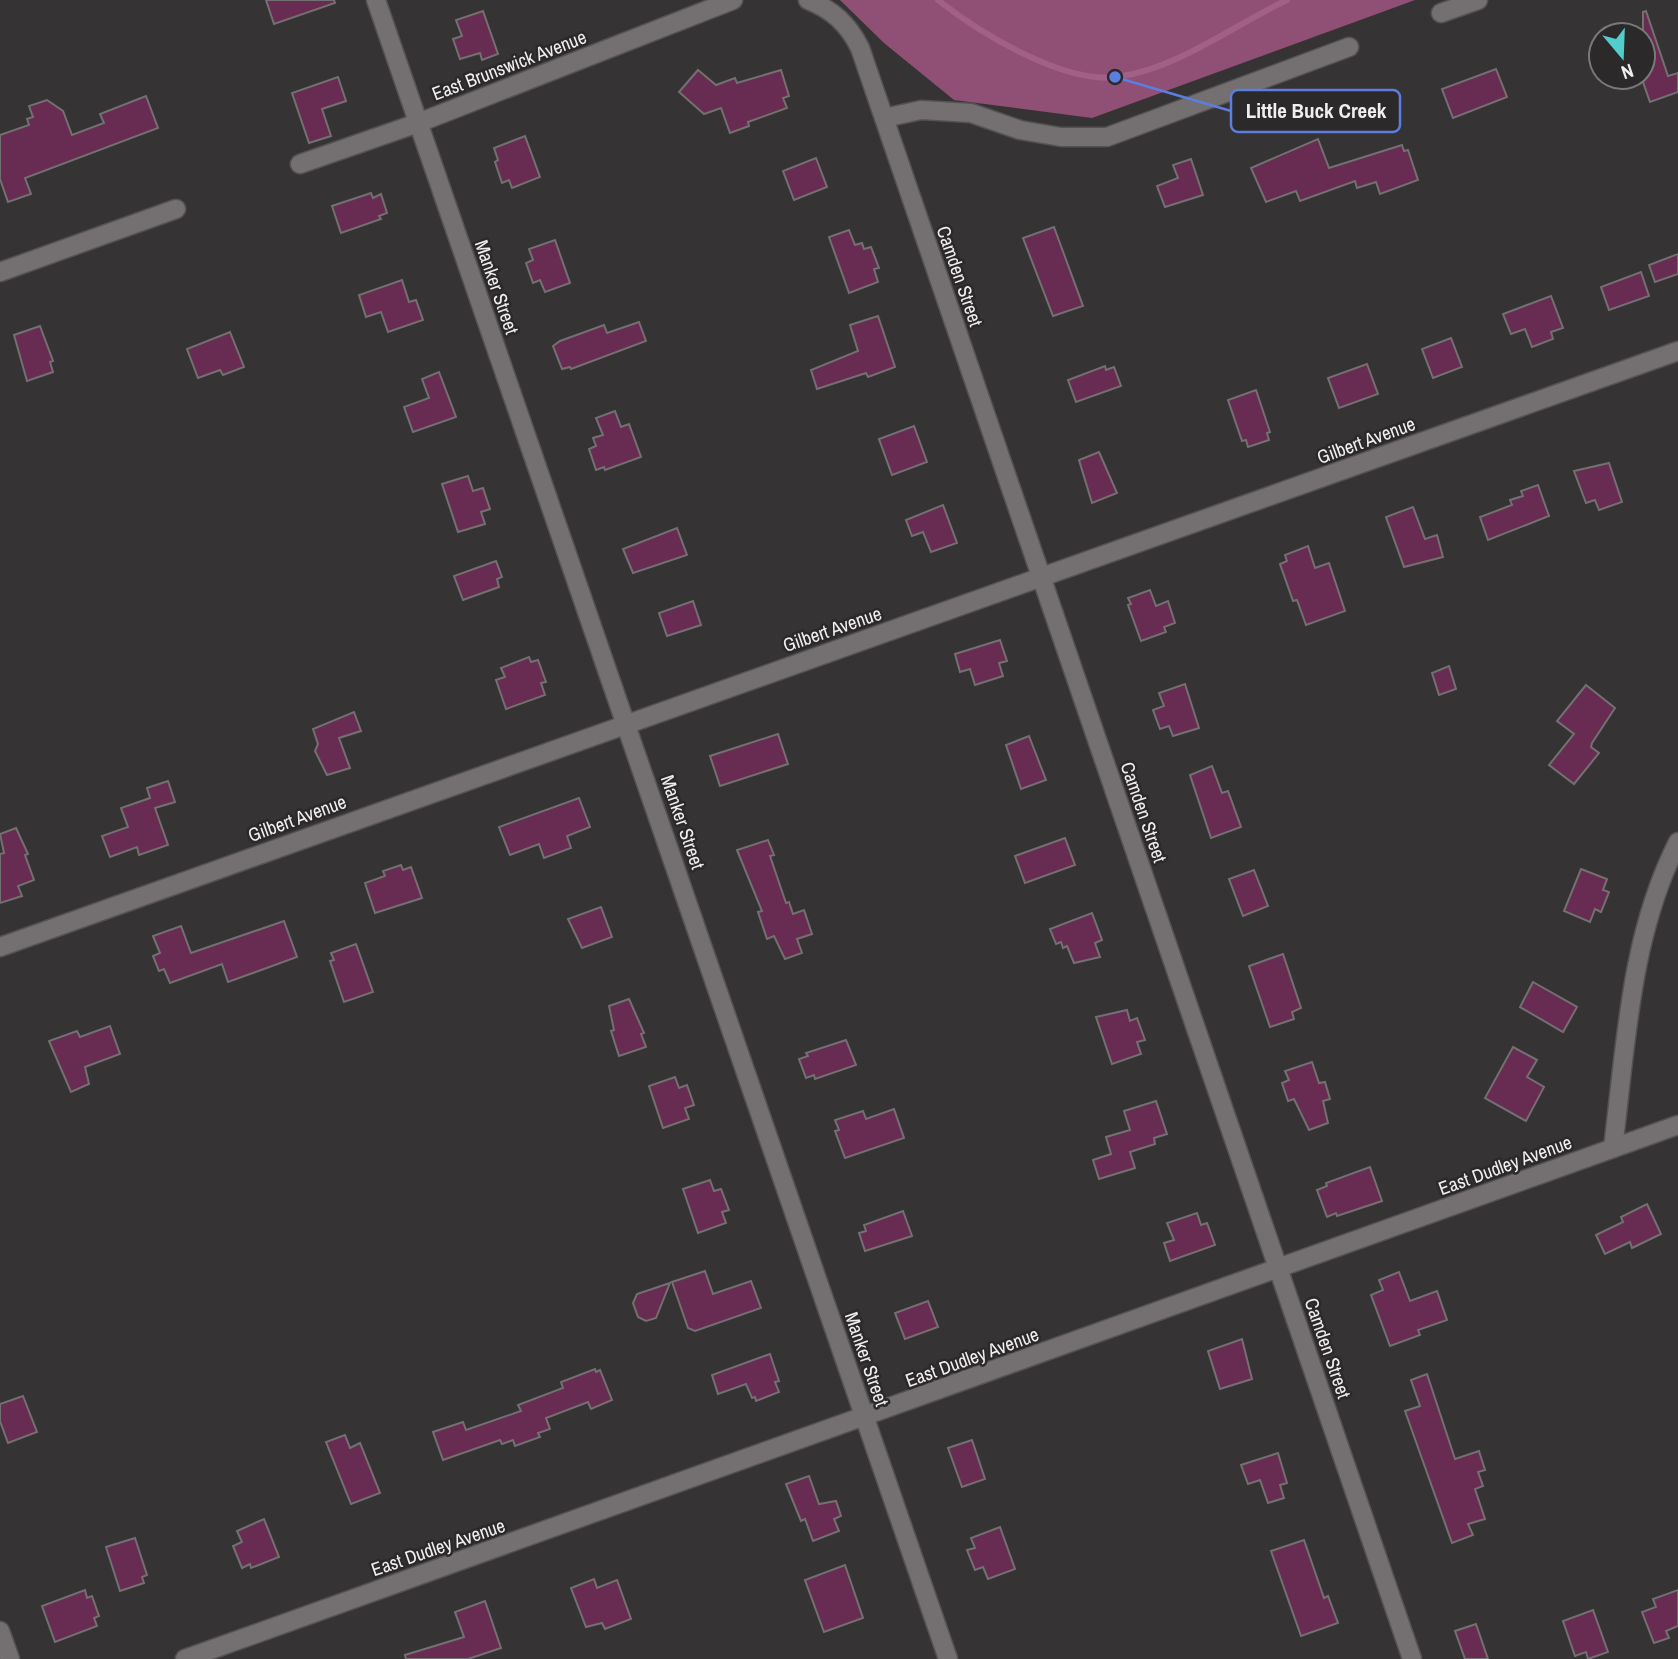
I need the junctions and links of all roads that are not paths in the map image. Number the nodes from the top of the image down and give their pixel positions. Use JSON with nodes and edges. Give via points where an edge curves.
{"nodes":[{"id":1,"x":376,"y":0,"type":"edge"},
{"id":2,"x":733,"y":0,"type":"edge"},
{"id":3,"x":808,"y":0,"type":"edge"},
{"id":4,"x":1478,"y":0,"type":"edge"},
{"id":5,"x":1441,"y":13,"type":"dead end"},
{"id":6,"x":1349,"y":47,"type":"dead end"},
{"id":7,"x":884,"y":118,"type":"junction"},
{"id":8,"x":418,"y":123,"type":"junction"},
{"id":9,"x":300,"y":164,"type":"dead end"},
{"id":10,"x":176,"y":209,"type":"dead end"},
{"id":11,"x":0,"y":272,"type":"edge"},
{"id":12,"x":1678,"y":351,"type":"edge"},
{"id":13,"x":1042,"y":579,"type":"junction"},
{"id":14,"x":626,"y":722,"type":"junction"},
{"id":15,"x":1678,"y":842,"type":"edge"},
{"id":16,"x":0,"y":947,"type":"edge"},
{"id":17,"x":1678,"y":1125,"type":"edge"},
{"id":18,"x":1613,"y":1148,"type":"junction"},
{"id":19,"x":1279,"y":1269,"type":"junction"},
{"id":20,"x":865,"y":1418,"type":"junction"},
{"id":21,"x":0,"y":1631,"type":"edge"},
{"id":22,"x":10,"y":1659,"type":"edge"},
{"id":23,"x":185,"y":1659,"type":"edge"},
{"id":24,"x":948,"y":1659,"type":"edge"},
{"id":25,"x":1412,"y":1659,"type":"edge"}],
"edges":[{"from":1,"to":8,"type":"street","name":"Manker Street"},
{"from":2,"to":8,"type":"street","name":"East Brunswick Avenue"},
{"from":3,"to":7,"type":"street","name":"Camden Street","via":[[828,9],[852,32]]},
{"from":4,"to":5,"type":"street"},
{"from":6,"to":7,"type":"street","via":[[1107,137],[1061,137],[1020,130],[971,113],[921,110]]},
{"from":7,"to":13,"type":"street","name":"Camden Street"},
{"from":8,"to":9,"type":"street","name":"East Brunswick Avenue"},
{"from":8,"to":14,"type":"street","name":"Manker Street"},
{"from":10,"to":11,"type":"street"},
{"from":12,"to":13,"type":"street","name":"Gilbert Avenue"},
{"from":13,"to":14,"type":"street","name":"Gilbert Avenue"},
{"from":13,"to":19,"type":"street","name":"Camden Street"},
{"from":14,"to":16,"type":"street","name":"Gilbert Avenue"},
{"from":14,"to":20,"type":"street","name":"Manker Street"},
{"from":15,"to":18,"type":"street","via":[[1641,944]]},
{"from":17,"to":18,"type":"street","name":"East Dudley Avenue"},
{"from":18,"to":19,"type":"street","name":"East Dudley Avenue"},
{"from":19,"to":20,"type":"street","name":"East Dudley Avenue"},
{"from":19,"to":25,"type":"street","name":"Camden Street"},
{"from":20,"to":23,"type":"street","name":"East Dudley Avenue"},
{"from":20,"to":24,"type":"street","name":"Manker Street"},
{"from":21,"to":22,"type":"street"}]}
